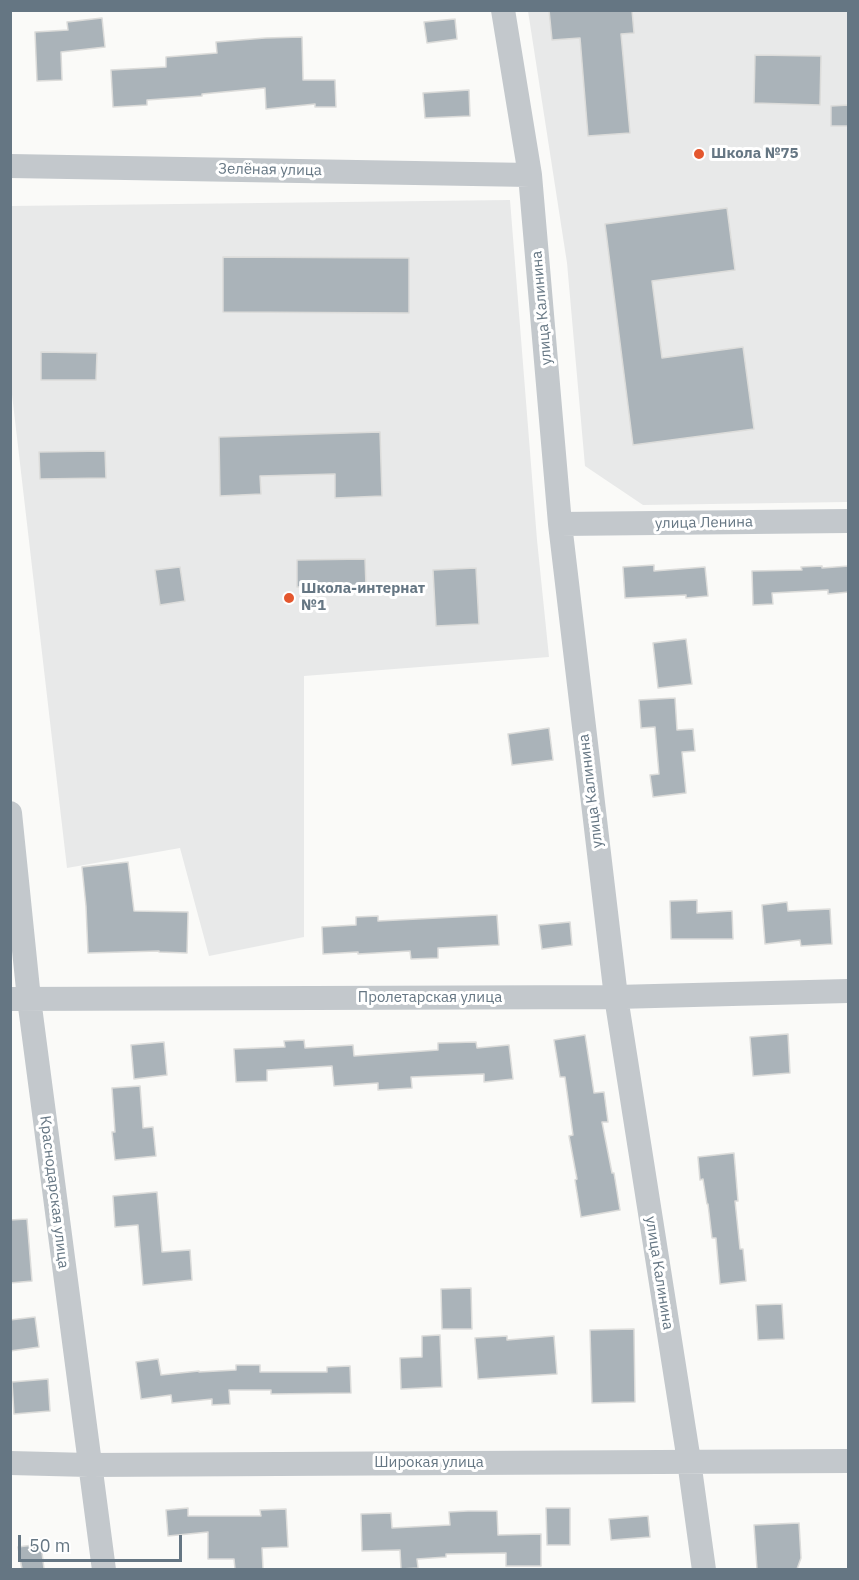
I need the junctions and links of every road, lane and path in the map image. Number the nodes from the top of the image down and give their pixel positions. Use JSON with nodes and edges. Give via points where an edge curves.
{"nodes":[{"id":1,"x":503,"y":10,"type":"edge"},
{"id":2,"x":10,"y":166,"type":"edge"},
{"id":3,"x":530,"y":174,"type":"junction"},
{"id":4,"x":849,"y":521,"type":"edge"},
{"id":5,"x":560,"y":524,"type":"junction"},
{"id":6,"x":10,"y":813,"type":"edge"},
{"id":7,"x":849,"y":992,"type":"edge"},
{"id":8,"x":616,"y":997,"type":"junction"},
{"id":9,"x":20,"y":999,"type":"edge"},
{"id":10,"x":689,"y":1461,"type":"junction"},
{"id":11,"x":849,"y":1461,"type":"edge"},
{"id":12,"x":10,"y":1463,"type":"edge"},
{"id":13,"x":89,"y":1465,"type":"junction"},
{"id":14,"x":104,"y":1569,"type":"edge"},
{"id":15,"x":704,"y":1569,"type":"edge"}],
"edges":[{"from":1,"to":3,"type":"street","name":"улица Калинина"},
{"from":2,"to":3,"type":"street","name":"Зелёная улица"},
{"from":3,"to":5,"type":"street","name":"улица Калинина"},
{"from":4,"to":5,"type":"street","name":"улица Ленина"},
{"from":5,"to":8,"type":"street","name":"улица Калинина"},
{"from":6,"to":9,"type":"street","name":"Краснодарская улица"},
{"from":7,"to":8,"type":"street","name":"Пролетарская улица"},
{"from":8,"to":9,"type":"street","name":"Пролетарская улица"},
{"from":8,"to":10,"type":"street","name":"улица Калинина"},
{"from":9,"to":13,"type":"street","name":"Краснодарская улица"},
{"from":10,"to":11,"type":"street","name":"Широкая улица"},
{"from":10,"to":13,"type":"street","name":"Широкая улица"},
{"from":10,"to":15,"type":"street","name":"улица Калинина"},
{"from":12,"to":13,"type":"street","name":"Широкая улица"},
{"from":13,"to":14,"type":"street","name":"Краснодарская улица"}]}
